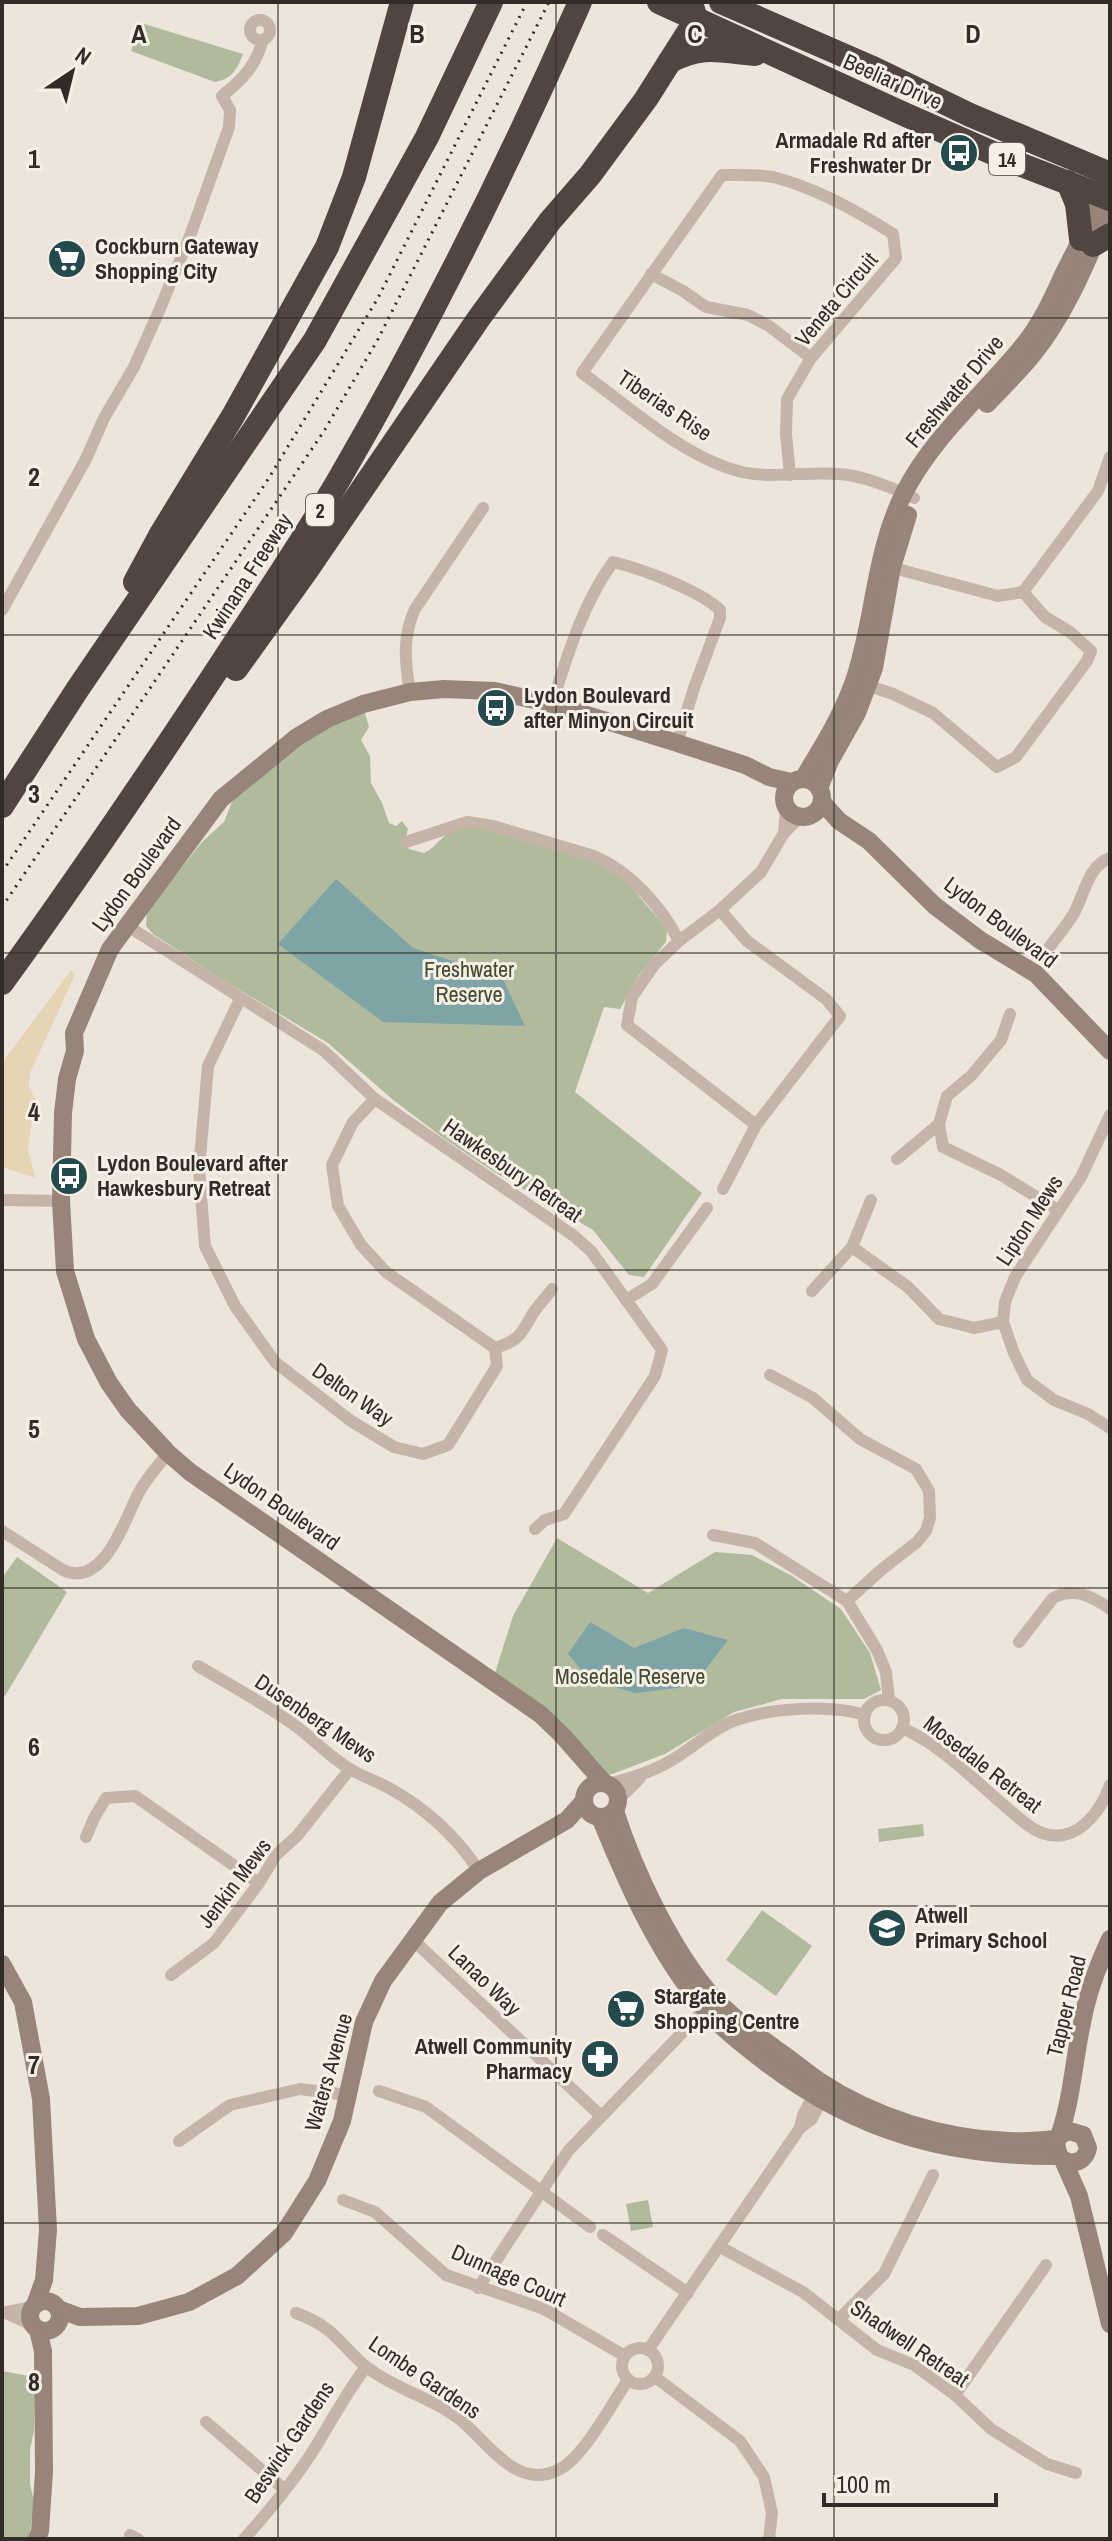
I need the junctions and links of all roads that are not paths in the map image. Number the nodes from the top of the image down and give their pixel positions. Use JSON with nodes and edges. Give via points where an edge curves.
{"nodes":[{"id":1,"x":402,"y":2,"type":"edge"},
{"id":2,"x":491,"y":2,"type":"edge"},
{"id":3,"x":580,"y":2,"type":"edge"},
{"id":4,"x":660,"y":2,"type":"edge"},
{"id":5,"x":721,"y":2,"type":"edge"},
{"id":6,"x":751,"y":2,"type":"edge"},
{"id":7,"x":694,"y":7,"type":"edge"},
{"id":8,"x":787,"y":30,"type":"junction"},
{"id":9,"x":258,"y":39,"type":"dead end"},
{"id":10,"x":773,"y":56,"type":"junction"},
{"id":11,"x":670,"y":61,"type":"junction"},
{"id":12,"x":1068,"y":182,"type":"junction"},
{"id":13,"x":1108,"y":190,"type":"edge"},
{"id":14,"x":1095,"y":240,"type":"edge"},
{"id":15,"x":651,"y":274,"type":"junction"},
{"id":16,"x":811,"y":358,"type":"junction"},
{"id":17,"x":582,"y":373,"type":"joint"},
{"id":18,"x":1110,"y":457,"type":"edge"},
{"id":19,"x":790,"y":475,"type":"junction"},
{"id":20,"x":1104,"y":492,"type":"edge"},
{"id":21,"x":910,"y":495,"type":"junction"},
{"id":22,"x":483,"y":508,"type":"dead end"},
{"id":23,"x":885,"y":566,"type":"junction"},
{"id":24,"x":1023,"y":592,"type":"junction"},
{"id":25,"x":2,"y":610,"type":"edge"},
{"id":26,"x":861,"y":683,"type":"junction"},
{"id":27,"x":77,"y":690,"type":"junction"},
{"id":28,"x":410,"y":692,"type":"junction"},
{"id":29,"x":552,"y":704,"type":"junction"},
{"id":30,"x":677,"y":743,"type":"junction"},
{"id":31,"x":155,"y":765,"type":"junction"},
{"id":32,"x":802,"y":798,"type":"junction"},
{"id":33,"x":2,"y":806,"type":"edge"},
{"id":34,"x":406,"y":842,"type":"dead end"},
{"id":35,"x":1110,"y":858,"type":"edge"},
{"id":36,"x":720,"y":910,"type":"junction"},
{"id":37,"x":126,"y":925,"type":"junction"},
{"id":38,"x":679,"y":941,"type":"junction"},
{"id":39,"x":1050,"y":946,"type":"dead end"},
{"id":40,"x":2,"y":983,"type":"edge"},
{"id":41,"x":240,"y":999,"type":"junction"},
{"id":42,"x":1010,"y":1014,"type":"dead end"},
{"id":43,"x":1095,"y":1034,"type":"junction"},
{"id":44,"x":1110,"y":1051,"type":"edge"},
{"id":45,"x":1110,"y":1061,"type":"edge"},
{"id":46,"x":375,"y":1099,"type":"junction"},
{"id":47,"x":1110,"y":1115,"type":"edge"},
{"id":48,"x":939,"y":1124,"type":"junction"},
{"id":49,"x":756,"y":1125,"type":"junction"},
{"id":50,"x":1107,"y":1127,"type":"edge"},
{"id":51,"x":897,"y":1159,"type":"dead end"},
{"id":52,"x":723,"y":1189,"type":"dead end"},
{"id":53,"x":2,"y":1200,"type":"edge"},
{"id":54,"x":871,"y":1200,"type":"dead end"},
{"id":55,"x":61,"y":1201,"type":"junction"},
{"id":56,"x":707,"y":1208,"type":"dead end"},
{"id":57,"x":1058,"y":1210,"type":"junction"},
{"id":58,"x":852,"y":1247,"type":"junction"},
{"id":59,"x":552,"y":1289,"type":"dead end"},
{"id":60,"x":812,"y":1291,"type":"dead end"},
{"id":61,"x":626,"y":1300,"type":"junction"},
{"id":62,"x":1003,"y":1322,"type":"junction"},
{"id":63,"x":495,"y":1348,"type":"junction"},
{"id":64,"x":770,"y":1375,"type":"dead end"},
{"id":65,"x":1110,"y":1428,"type":"edge"},
{"id":66,"x":168,"y":1453,"type":"junction"},
{"id":67,"x":535,"y":1529,"type":"dead end"},
{"id":68,"x":2,"y":1531,"type":"edge"},
{"id":69,"x":713,"y":1535,"type":"dead end"},
{"id":70,"x":847,"y":1601,"type":"junction"},
{"id":71,"x":1110,"y":1609,"type":"edge"},
{"id":72,"x":1019,"y":1642,"type":"dead end"},
{"id":73,"x":198,"y":1666,"type":"dead end"},
{"id":74,"x":889,"y":1700,"type":"junction"},
{"id":75,"x":865,"y":1715,"type":"junction"},
{"id":76,"x":902,"y":1728,"type":"junction"},
{"id":77,"x":350,"y":1769,"type":"junction"},
{"id":78,"x":1110,"y":1785,"type":"edge"},
{"id":79,"x":601,"y":1800,"type":"junction"},
{"id":80,"x":86,"y":1837,"type":"dead end"},
{"id":81,"x":479,"y":1871,"type":"junction"},
{"id":82,"x":259,"y":1883,"type":"junction"},
{"id":83,"x":412,"y":1939,"type":"junction"},
{"id":84,"x":1110,"y":1939,"type":"edge"},
{"id":85,"x":2,"y":1964,"type":"edge"},
{"id":86,"x":171,"y":1975,"type":"dead end"},
{"id":87,"x":710,"y":2003,"type":"junction"},
{"id":88,"x":1071,"y":2086,"type":"junction"},
{"id":89,"x":379,"y":2091,"type":"dead end"},
{"id":90,"x":822,"y":2091,"type":"junction"},
{"id":91,"x":348,"y":2095,"type":"junction"},
{"id":92,"x":601,"y":2116,"type":"junction"},
{"id":93,"x":1083,"y":2135,"type":"junction"},
{"id":94,"x":179,"y":2141,"type":"dead end"},
{"id":95,"x":1060,"y":2148,"type":"junction"},
{"id":96,"x":1085,"y":2157,"type":"junction"},
{"id":97,"x":933,"y":2175,"type":"dead end"},
{"id":98,"x":541,"y":2193,"type":"junction"},
{"id":99,"x":1079,"y":2196,"type":"junction"},
{"id":100,"x":343,"y":2200,"type":"dead end"},
{"id":101,"x":590,"y":2227,"type":"dead end"},
{"id":102,"x":603,"y":2235,"type":"dead end"},
{"id":103,"x":720,"y":2247,"type":"junction"},
{"id":104,"x":1046,"y":2265,"type":"dead end"},
{"id":105,"x":478,"y":2288,"type":"junction"},
{"id":106,"x":688,"y":2293,"type":"junction"},
{"id":107,"x":4,"y":2313,"type":"edge"},
{"id":108,"x":296,"y":2313,"type":"dead end"},
{"id":109,"x":45,"y":2316,"type":"junction"},
{"id":110,"x":839,"y":2319,"type":"junction"},
{"id":111,"x":1110,"y":2324,"type":"edge"},
{"id":112,"x":648,"y":2350,"type":"junction"},
{"id":113,"x":625,"y":2356,"type":"junction"},
{"id":114,"x":366,"y":2367,"type":"junction"},
{"id":115,"x":655,"y":2377,"type":"junction"},
{"id":116,"x":628,"y":2380,"type":"junction"},
{"id":117,"x":955,"y":2395,"type":"junction"},
{"id":118,"x":206,"y":2422,"type":"dead end"},
{"id":119,"x":1076,"y":2473,"type":"dead end"},
{"id":120,"x":285,"y":2490,"type":"junction"},
{"id":121,"x":37,"y":2539,"type":"edge"},
{"id":122,"x":244,"y":2539,"type":"edge"},
{"id":123,"x":769,"y":2539,"type":"edge"}],
"edges":[{"from":1,"to":27,"type":"highway","via":[[358,164],[327,247]]},
{"from":2,"to":27,"type":"highway","via":[[427,137],[315,340]]},
{"from":3,"to":31,"type":"highway","name":"Kwinana Freeway","number":"2","via":[[449,282],[287,563]]},
{"from":4,"to":7,"type":"highway","name":"Beeliar Drive","number":"14"},
{"from":5,"to":8,"type":"highway","name":"Beeliar Drive","number":"14"},
{"from":6,"to":8,"type":"highway"},
{"from":7,"to":10,"type":"highway","name":"Beeliar Drive","number":"14"},
{"from":7,"to":11,"type":"highway"},
{"from":8,"to":13,"type":"highway","name":"Beeliar Drive","number":"14","via":[[970,115]]},
{"from":9,"to":25,"type":"street","via":[[245,77],[222,96],[230,110],[229,127],[153,325]]},
{"from":10,"to":11,"type":"highway","via":[[704,50]]},
{"from":10,"to":12,"type":"highway","name":"Beeliar Drive","number":"14"},
{"from":11,"to":31,"type":"highway","via":[[479,318],[266,628],[181,742]]},
{"from":12,"to":13,"type":"highway","name":"Beeliar Drive","number":"14"},
{"from":12,"to":14,"type":"highway"},
{"from":13,"to":14,"type":"street","name":"Freshwater Drive"},
{"from":14,"to":21,"type":"street","name":"Freshwater Drive","via":[[1072,293],[1035,352],[947,444]]},
{"from":15,"to":16,"type":"street","via":[[706,307],[759,320]]},
{"from":15,"to":16,"type":"street","name":"Veneta Circuit","via":[[722,175],[770,177],[820,193],[865,216],[893,234],[896,258]]},
{"from":15,"to":17,"type":"street","name":"Veneta Circuit"},
{"from":16,"to":19,"type":"street","name":"Veneta Circuit","via":[[787,399]]},
{"from":17,"to":19,"type":"street","name":"Tiberias Rise","via":[[689,451],[742,472]]},
{"from":18,"to":20,"type":"street"},
{"from":19,"to":21,"type":"street","name":"Tiberias Rise","via":[[841,474]]},
{"from":20,"to":24,"type":"street"},
{"from":21,"to":23,"type":"street","name":"Freshwater Drive","via":[[890,527]]},
{"from":22,"to":28,"type":"street","via":[[407,626]]},
{"from":23,"to":24,"type":"street","via":[[998,596]]},
{"from":23,"to":26,"type":"street","name":"Freshwater Drive","via":[[863,646]]},
{"from":24,"to":26,"type":"street","via":[[1045,617],[1091,651],[1016,757],[997,767],[933,713]]},
{"from":26,"to":32,"type":"street","name":"Freshwater Drive"},
{"from":27,"to":33,"type":"highway"},
{"from":28,"to":29,"type":"street","name":"Lydon Boulevard","via":[[495,691]]},
{"from":28,"to":37,"type":"street","name":"Lydon Boulevard","via":[[327,719],[253,770],[221,799]]},
{"from":29,"to":30,"type":"street","name":"Lydon Boulevard"},
{"from":29,"to":30,"type":"street","via":[[576,628],[598,583],[613,562],[632,567],[720,610]]},
{"from":30,"to":32,"type":"street","name":"Lydon Boulevard","via":[[745,765]]},
{"from":31,"to":40,"type":"highway","name":"Kwinana Freeway","number":"2"},
{"from":32,"to":36,"type":"street","via":[[761,872]]},
{"from":32,"to":43,"type":"street","name":"Lydon Boulevard","via":[[869,841],[935,906],[980,940],[1036,974]]},
{"from":34,"to":38,"type":"street","via":[[467,822],[594,856],[628,875]]},
{"from":35,"to":39,"type":"street","via":[[1089,878],[1074,914]]},
{"from":36,"to":38,"type":"street"},
{"from":36,"to":49,"type":"street","via":[[747,941],[826,999],[840,1016]]},
{"from":37,"to":41,"type":"street","name":"Hawkesbury Retreat"},
{"from":37,"to":55,"type":"street","name":"Lydon Boulevard","via":[[110,949],[74,1033],[63,1113]]},
{"from":38,"to":49,"type":"street","via":[[632,997],[627,1025]]},
{"from":41,"to":46,"type":"street","name":"Hawkesbury Retreat","via":[[323,1050]]},
{"from":41,"to":63,"type":"street","name":"Delton Way","via":[[208,1066],[199,1169],[205,1246],[235,1306],[275,1362],[351,1421],[394,1447],[423,1454],[448,1445],[497,1366]]},
{"from":42,"to":48,"type":"street","via":[[1001,1040],[947,1096]]},
{"from":43,"to":44,"type":"street","name":"Lydon Boulevard"},
{"from":43,"to":45,"type":"street","name":"Lydon Boulevard"},
{"from":46,"to":61,"type":"street","name":"Hawkesbury Retreat","via":[[574,1236]]},
{"from":46,"to":63,"type":"street","via":[[353,1122],[332,1165],[338,1206],[361,1245],[386,1272]]},
{"from":47,"to":50,"type":"street","name":"Lipton Mews"},
{"from":48,"to":51,"type":"street"},
{"from":48,"to":57,"type":"street","via":[[943,1147]]},
{"from":49,"to":52,"type":"street"},
{"from":50,"to":57,"type":"street","name":"Lipton Mews"},
{"from":53,"to":55,"type":"street"},
{"from":54,"to":58,"type":"street"},
{"from":55,"to":66,"type":"street","name":"Lydon Boulevard","via":[[65,1271],[86,1339],[128,1410]]},
{"from":56,"to":61,"type":"street","via":[[652,1284]]},
{"from":57,"to":62,"type":"street","name":"Lipton Mews","via":[[1015,1277]]},
{"from":58,"to":60,"type":"street"},
{"from":58,"to":62,"type":"street","via":[[908,1287],[939,1319],[974,1328]]},
{"from":59,"to":63,"type":"street","via":[[526,1330],[512,1343]]},
{"from":61,"to":67,"type":"street","name":"Hawkesbury Retreat","via":[[662,1350],[655,1376],[564,1514]]},
{"from":62,"to":65,"type":"street","via":[[1027,1380]]},
{"from":64,"to":70,"type":"street","via":[[813,1398],[860,1439],[916,1469],[929,1491],[926,1531]]},
{"from":66,"to":68,"type":"street","via":[[94,1569],[73,1575]]},
{"from":66,"to":79,"type":"street","name":"Lydon Boulevard","via":[[518,1698],[562,1735],[582,1760]]},
{"from":69,"to":70,"type":"street","via":[[755,1543]]},
{"from":70,"to":74,"type":"street","via":[[877,1650]]},
{"from":71,"to":72,"type":"street","via":[[1076,1591],[1061,1594]]},
{"from":73,"to":77,"type":"street","name":"Dusenberg Mews","via":[[255,1697]]},
{"from":74,"to":75,"type":"street","via":[[874,1702]]},
{"from":74,"to":76,"type":"street","via":[[903,1712]]},
{"from":75,"to":76,"type":"street","via":[[868,1731],[877,1738],[891,1738]]},
{"from":75,"to":79,"type":"street","via":[[828,1708],[734,1721]]},
{"from":76,"to":78,"type":"street","name":"Mosedale Retreat","via":[[930,1743],[1029,1826],[1048,1834],[1070,1832],[1088,1822]]},
{"from":77,"to":81,"type":"street","name":"Dusenberg Mews","via":[[390,1789],[445,1829]]},
{"from":77,"to":82,"type":"street","name":"Jenkin Mews","via":[[276,1855]]},
{"from":79,"to":81,"type":"street","name":"Waters Avenue"},
{"from":79,"to":87,"type":"street","name":"Lydon Boulevard"},
{"from":80,"to":82,"type":"street","via":[[106,1798],[135,1796]]},
{"from":81,"to":83,"type":"street","name":"Waters Avenue","via":[[440,1903]]},
{"from":82,"to":86,"type":"street","name":"Jenkin Mews","via":[[214,1943]]},
{"from":83,"to":91,"type":"street","name":"Waters Avenue","via":[[383,1981],[364,2022]]},
{"from":83,"to":92,"type":"street","name":"Lanao Way"},
{"from":84,"to":88,"type":"street","name":"Tapper Road","via":[[1081,2026]]},
{"from":85,"to":109,"type":"street","via":[[23,2002],[41,2099],[48,2230]]},
{"from":87,"to":90,"type":"street","name":"Lydon Boulevard","via":[[760,2037]]},
{"from":87,"to":92,"type":"street"},
{"from":88,"to":93,"type":"street","name":"Tapper Road"},
{"from":88,"to":95,"type":"street","name":"Tapper Road"},
{"from":89,"to":98,"type":"street","via":[[426,2107]]},
{"from":90,"to":95,"type":"street","name":"Lydon Boulevard","via":[[853,2118],[928,2144],[1011,2156]]},
{"from":90,"to":103,"type":"street","via":[[811,2120],[800,2128]]},
{"from":91,"to":94,"type":"street","via":[[300,2089],[230,2105]]},
{"from":91,"to":109,"type":"street","name":"Waters Avenue","via":[[317,2181],[284,2233],[237,2276],[189,2302],[138,2316]]},
{"from":92,"to":98,"type":"street","via":[[568,2151]]},
{"from":93,"to":95,"type":"street","via":[[1069,2131]]},
{"from":93,"to":96,"type":"street","via":[[1088,2143]]},
{"from":95,"to":96,"type":"street","via":[[1077,2162]]},
{"from":95,"to":99,"type":"street"},
{"from":96,"to":99,"type":"street"},
{"from":97,"to":110,"type":"street","via":[[884,2274]]},
{"from":98,"to":101,"type":"street"},
{"from":98,"to":105,"type":"street"},
{"from":99,"to":111,"type":"street"},
{"from":100,"to":105,"type":"street","name":"Dunnage Court","via":[[375,2212],[446,2275]]},
{"from":102,"to":106,"type":"street"},
{"from":103,"to":106,"type":"street"},
{"from":103,"to":110,"type":"street","name":"Shadwell Retreat","via":[[803,2292]]},
{"from":104,"to":117,"type":"street"},
{"from":105,"to":113,"type":"street","name":"Dunnage Court","via":[[544,2309]]},
{"from":106,"to":112,"type":"street"},
{"from":107,"to":109,"type":"street"},
{"from":108,"to":114,"type":"street","name":"Lombe Gardens","via":[[327,2329]]},
{"from":109,"to":121,"type":"street","via":[[44,2472]]},
{"from":110,"to":117,"type":"street","name":"Shadwell Retreat","via":[[877,2350],[914,2365]]},
{"from":112,"to":113,"type":"street","via":[[635,2348]]},
{"from":112,"to":115,"type":"street","via":[[657,2359]]},
{"from":113,"to":116,"type":"street","via":[[622,2368]]},
{"from":114,"to":116,"type":"street","name":"Lombe Gardens","via":[[439,2405],[519,2472],[540,2475],[565,2466],[579,2453]]},
{"from":114,"to":120,"type":"street","name":"Beswick Gardens"},
{"from":115,"to":116,"type":"street","via":[[645,2384]]},
{"from":115,"to":123,"type":"street","via":[[740,2441],[764,2477],[772,2513]]},
{"from":117,"to":119,"type":"street","name":"Shadwell Retreat","via":[[991,2429],[1047,2464]]},
{"from":118,"to":120,"type":"street"},
{"from":120,"to":122,"type":"street","name":"Beswick Gardens"}]}
